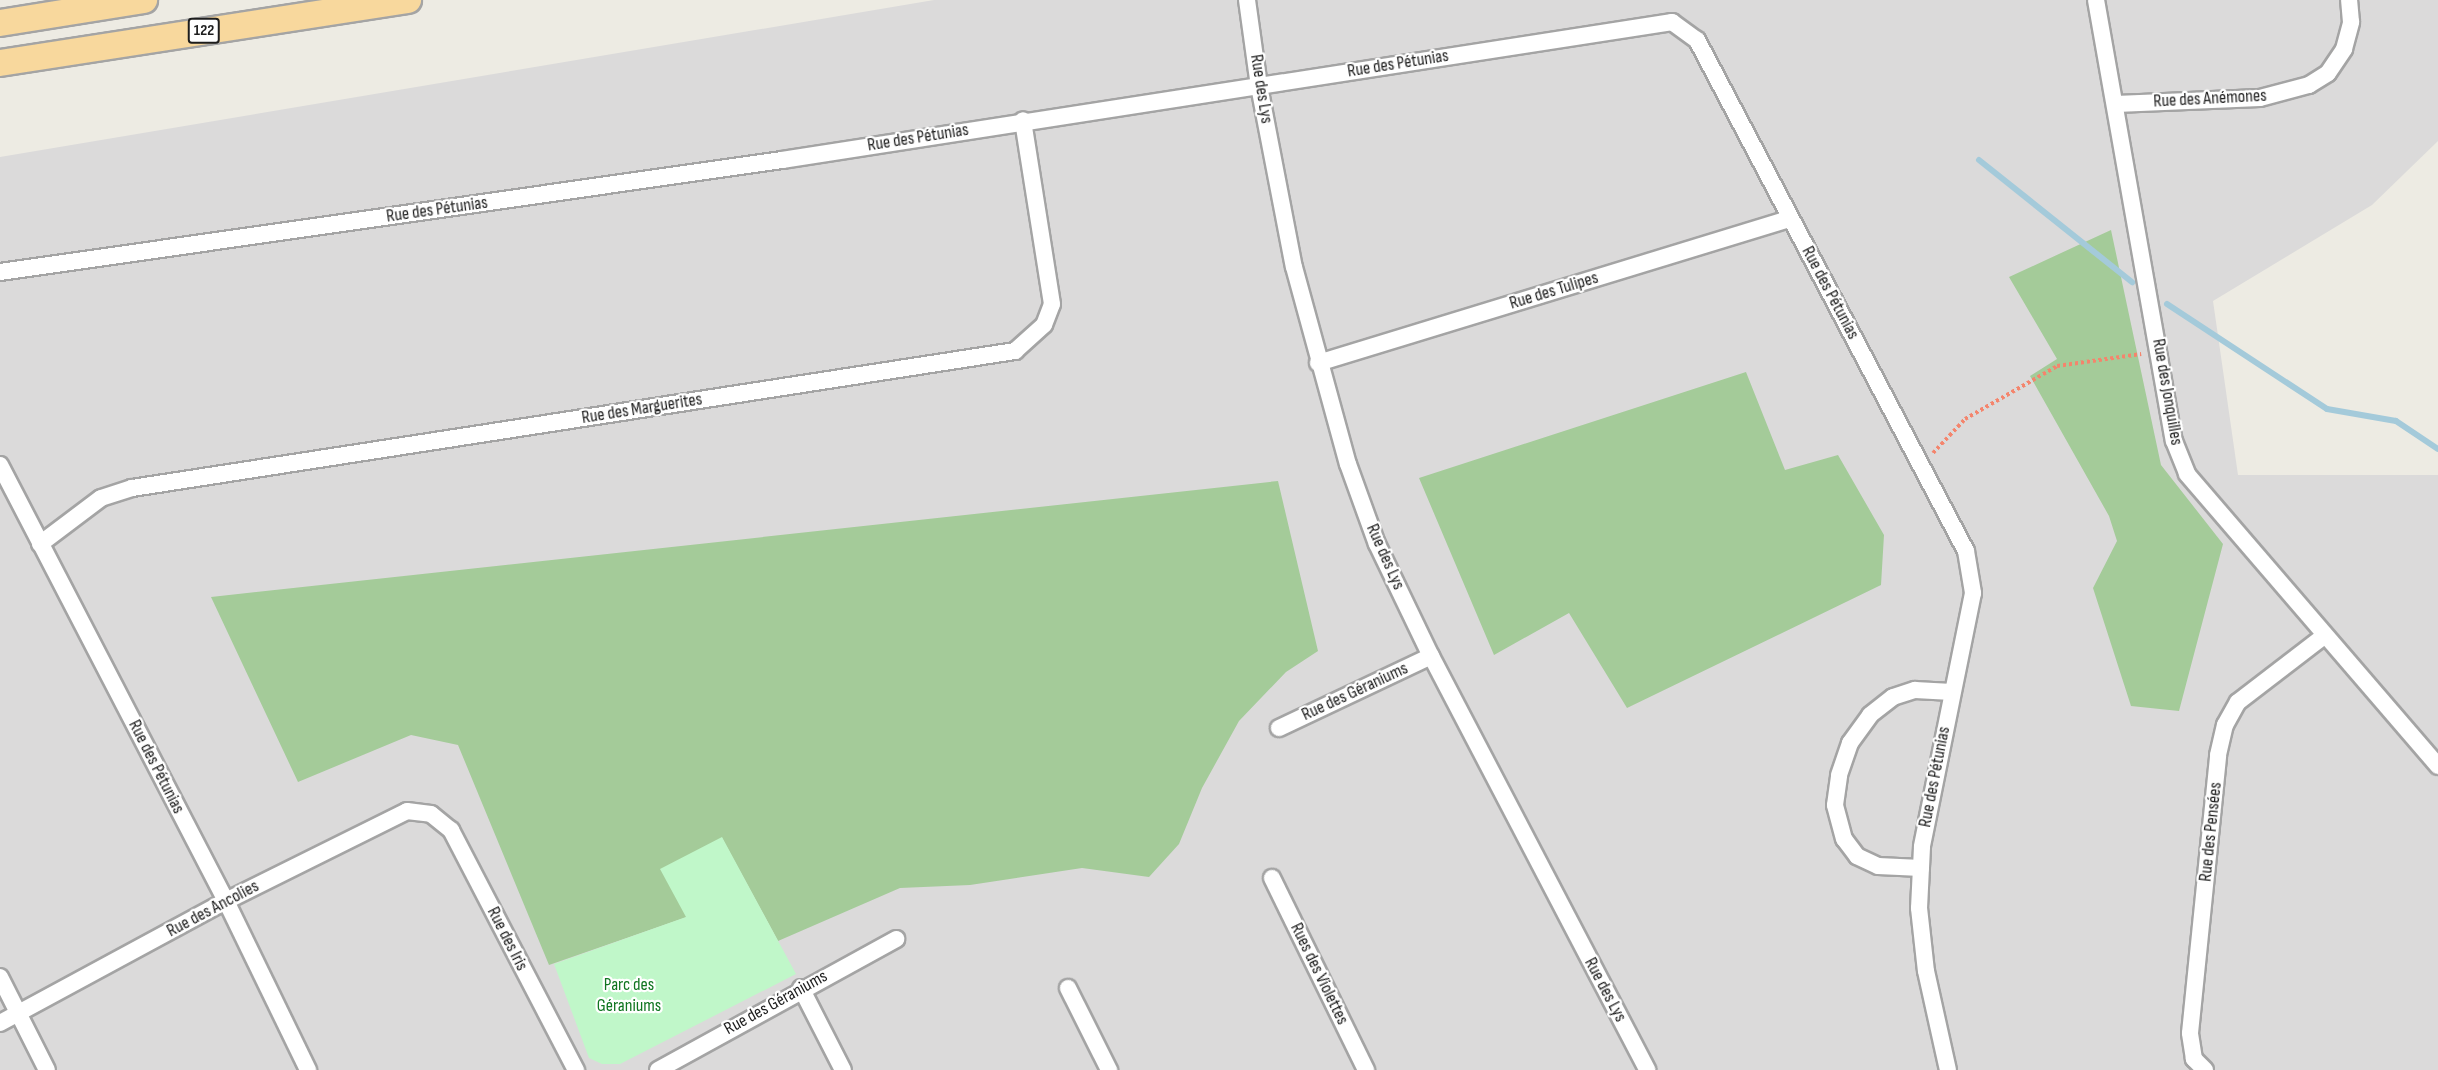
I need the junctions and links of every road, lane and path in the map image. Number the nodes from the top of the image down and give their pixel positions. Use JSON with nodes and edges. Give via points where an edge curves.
{"nodes":[{"id":1,"x":144,"y":0,"type":"edge"},
{"id":2,"x":408,"y":0,"type":"edge"},
{"id":3,"x":1247,"y":0,"type":"edge"},
{"id":4,"x":2097,"y":0,"type":"edge"},
{"id":5,"x":2349,"y":0,"type":"edge"},
{"id":6,"x":0,"y":23,"type":"edge"},
{"id":7,"x":0,"y":63,"type":"edge"},
{"id":8,"x":1259,"y":86,"type":"junction"},
{"id":9,"x":2116,"y":104,"type":"junction"},
{"id":10,"x":1023,"y":120,"type":"junction"},
{"id":11,"x":1790,"y":219,"type":"junction"},
{"id":12,"x":0,"y":272,"type":"edge"},
{"id":13,"x":2160,"y":351,"type":"junction"},
{"id":14,"x":1318,"y":363,"type":"junction"},
{"id":15,"x":0,"y":465,"type":"edge"},
{"id":16,"x":1921,"y":465,"type":"junction"},
{"id":17,"x":40,"y":544,"type":"junction"},
{"id":18,"x":2324,"y":636,"type":"junction"},
{"id":19,"x":1431,"y":656,"type":"junction"},
{"id":20,"x":1952,"y":692,"type":"junction"},
{"id":21,"x":1279,"y":728,"type":"dead end"},
{"id":22,"x":2438,"y":765,"type":"edge"},
{"id":23,"x":431,"y":814,"type":"joint"},
{"id":24,"x":1921,"y":868,"type":"junction"},
{"id":25,"x":1272,"y":878,"type":"dead end"},
{"id":26,"x":226,"y":902,"type":"junction"},
{"id":27,"x":896,"y":939,"type":"dead end"},
{"id":28,"x":0,"y":977,"type":"edge"},
{"id":29,"x":801,"y":988,"type":"junction"},
{"id":30,"x":1068,"y":988,"type":"dead end"},
{"id":31,"x":19,"y":1013,"type":"junction"},
{"id":32,"x":0,"y":1023,"type":"edge"},
{"id":33,"x":47,"y":1070,"type":"edge"},
{"id":34,"x":308,"y":1070,"type":"edge"},
{"id":35,"x":576,"y":1070,"type":"edge"},
{"id":36,"x":658,"y":1070,"type":"edge"},
{"id":37,"x":843,"y":1070,"type":"edge"},
{"id":38,"x":1109,"y":1070,"type":"edge"},
{"id":39,"x":1366,"y":1070,"type":"edge"},
{"id":40,"x":1647,"y":1070,"type":"edge"},
{"id":41,"x":1948,"y":1070,"type":"edge"},
{"id":42,"x":2205,"y":1070,"type":"edge"}],
"edges":[{"from":1,"to":6,"type":"main road"},
{"from":2,"to":7,"type":"main road","number":"122"},
{"from":3,"to":8,"type":"street","name":"Rue des Lys"},
{"from":4,"to":9,"type":"street","name":"Rue des Jonquilles"},
{"from":5,"to":9,"type":"street","name":"Rue des Anémones","via":[[2351,22],[2344,49],[2328,73],[2309,85],[2260,98]]},
{"from":8,"to":10,"type":"street","name":"Rue des Pétunias"},
{"from":8,"to":11,"type":"street","name":"Rue des Pétunias","via":[[1672,22],[1697,40]]},
{"from":8,"to":14,"type":"street","name":"Rue des Lys","via":[[1294,267]]},
{"from":9,"to":13,"type":"street","name":"Rue des Jonquilles"},
{"from":10,"to":12,"type":"street","name":"Rue des Pétunias","via":[[770,162]]},
{"from":10,"to":17,"type":"street","name":"Rue des Marguerites","via":[[1052,304],[1044,325],[1015,351],[132,488],[101,498]]},
{"from":11,"to":14,"type":"street","name":"Rue des Tulipes"},
{"from":11,"to":16,"type":"street","name":"Rue des Pétunias"},
{"from":13,"to":16,"type":"path","via":[[2057,366],[1965,419]]},
{"from":13,"to":18,"type":"street","name":"Rue des Jonquilles","via":[[2174,441],[2187,474]]},
{"from":14,"to":19,"type":"street","name":"Rue des Lys","via":[[1348,465],[1377,544]]},
{"from":15,"to":17,"type":"street","name":"Rue des Pétunias"},
{"from":16,"to":20,"type":"street","name":"Rue des Pétunias","via":[[1966,550],[1971,569],[1973,593]]},
{"from":17,"to":26,"type":"street","name":"Rue des Pétunias"},
{"from":18,"to":22,"type":"street","name":"Rue des Jonquilles"},
{"from":18,"to":42,"type":"street","name":"Rue des Pensées","via":[[2238,702],[2225,725],[2218,755],[2190,1033],[2194,1059]]},
{"from":19,"to":21,"type":"street","name":"Rue des Géraniums"},
{"from":19,"to":40,"type":"street","name":"Rue des Lys"},
{"from":20,"to":24,"type":"street","name":"Rue des Pétunias"},
{"from":20,"to":24,"type":"street","via":[[1916,690],[1893,697],[1870,715],[1839,775],[1834,805],[1844,839],[1857,856],[1878,866]]},
{"from":23,"to":26,"type":"street","name":"Rue des Ancolies","via":[[407,812]]},
{"from":23,"to":35,"type":"street","name":"Rue des Iris","via":[[451,830]]},
{"from":24,"to":41,"type":"street","name":"Rue des Pétunias","via":[[1919,908],[1926,971]]},
{"from":25,"to":39,"type":"street","name":"Rues des Violettes"},
{"from":26,"to":31,"type":"street","name":"Rue des Ancolies"},
{"from":26,"to":34,"type":"street","name":"Rue des Pétunias"},
{"from":27,"to":29,"type":"street","name":"Rue des Géraniums"},
{"from":28,"to":31,"type":"street"},
{"from":29,"to":36,"type":"street","name":"Rue des Géraniums"},
{"from":29,"to":37,"type":"street"},
{"from":30,"to":38,"type":"street"},
{"from":31,"to":32,"type":"street","name":"Rue des Ancolies"},
{"from":31,"to":33,"type":"street"}]}
